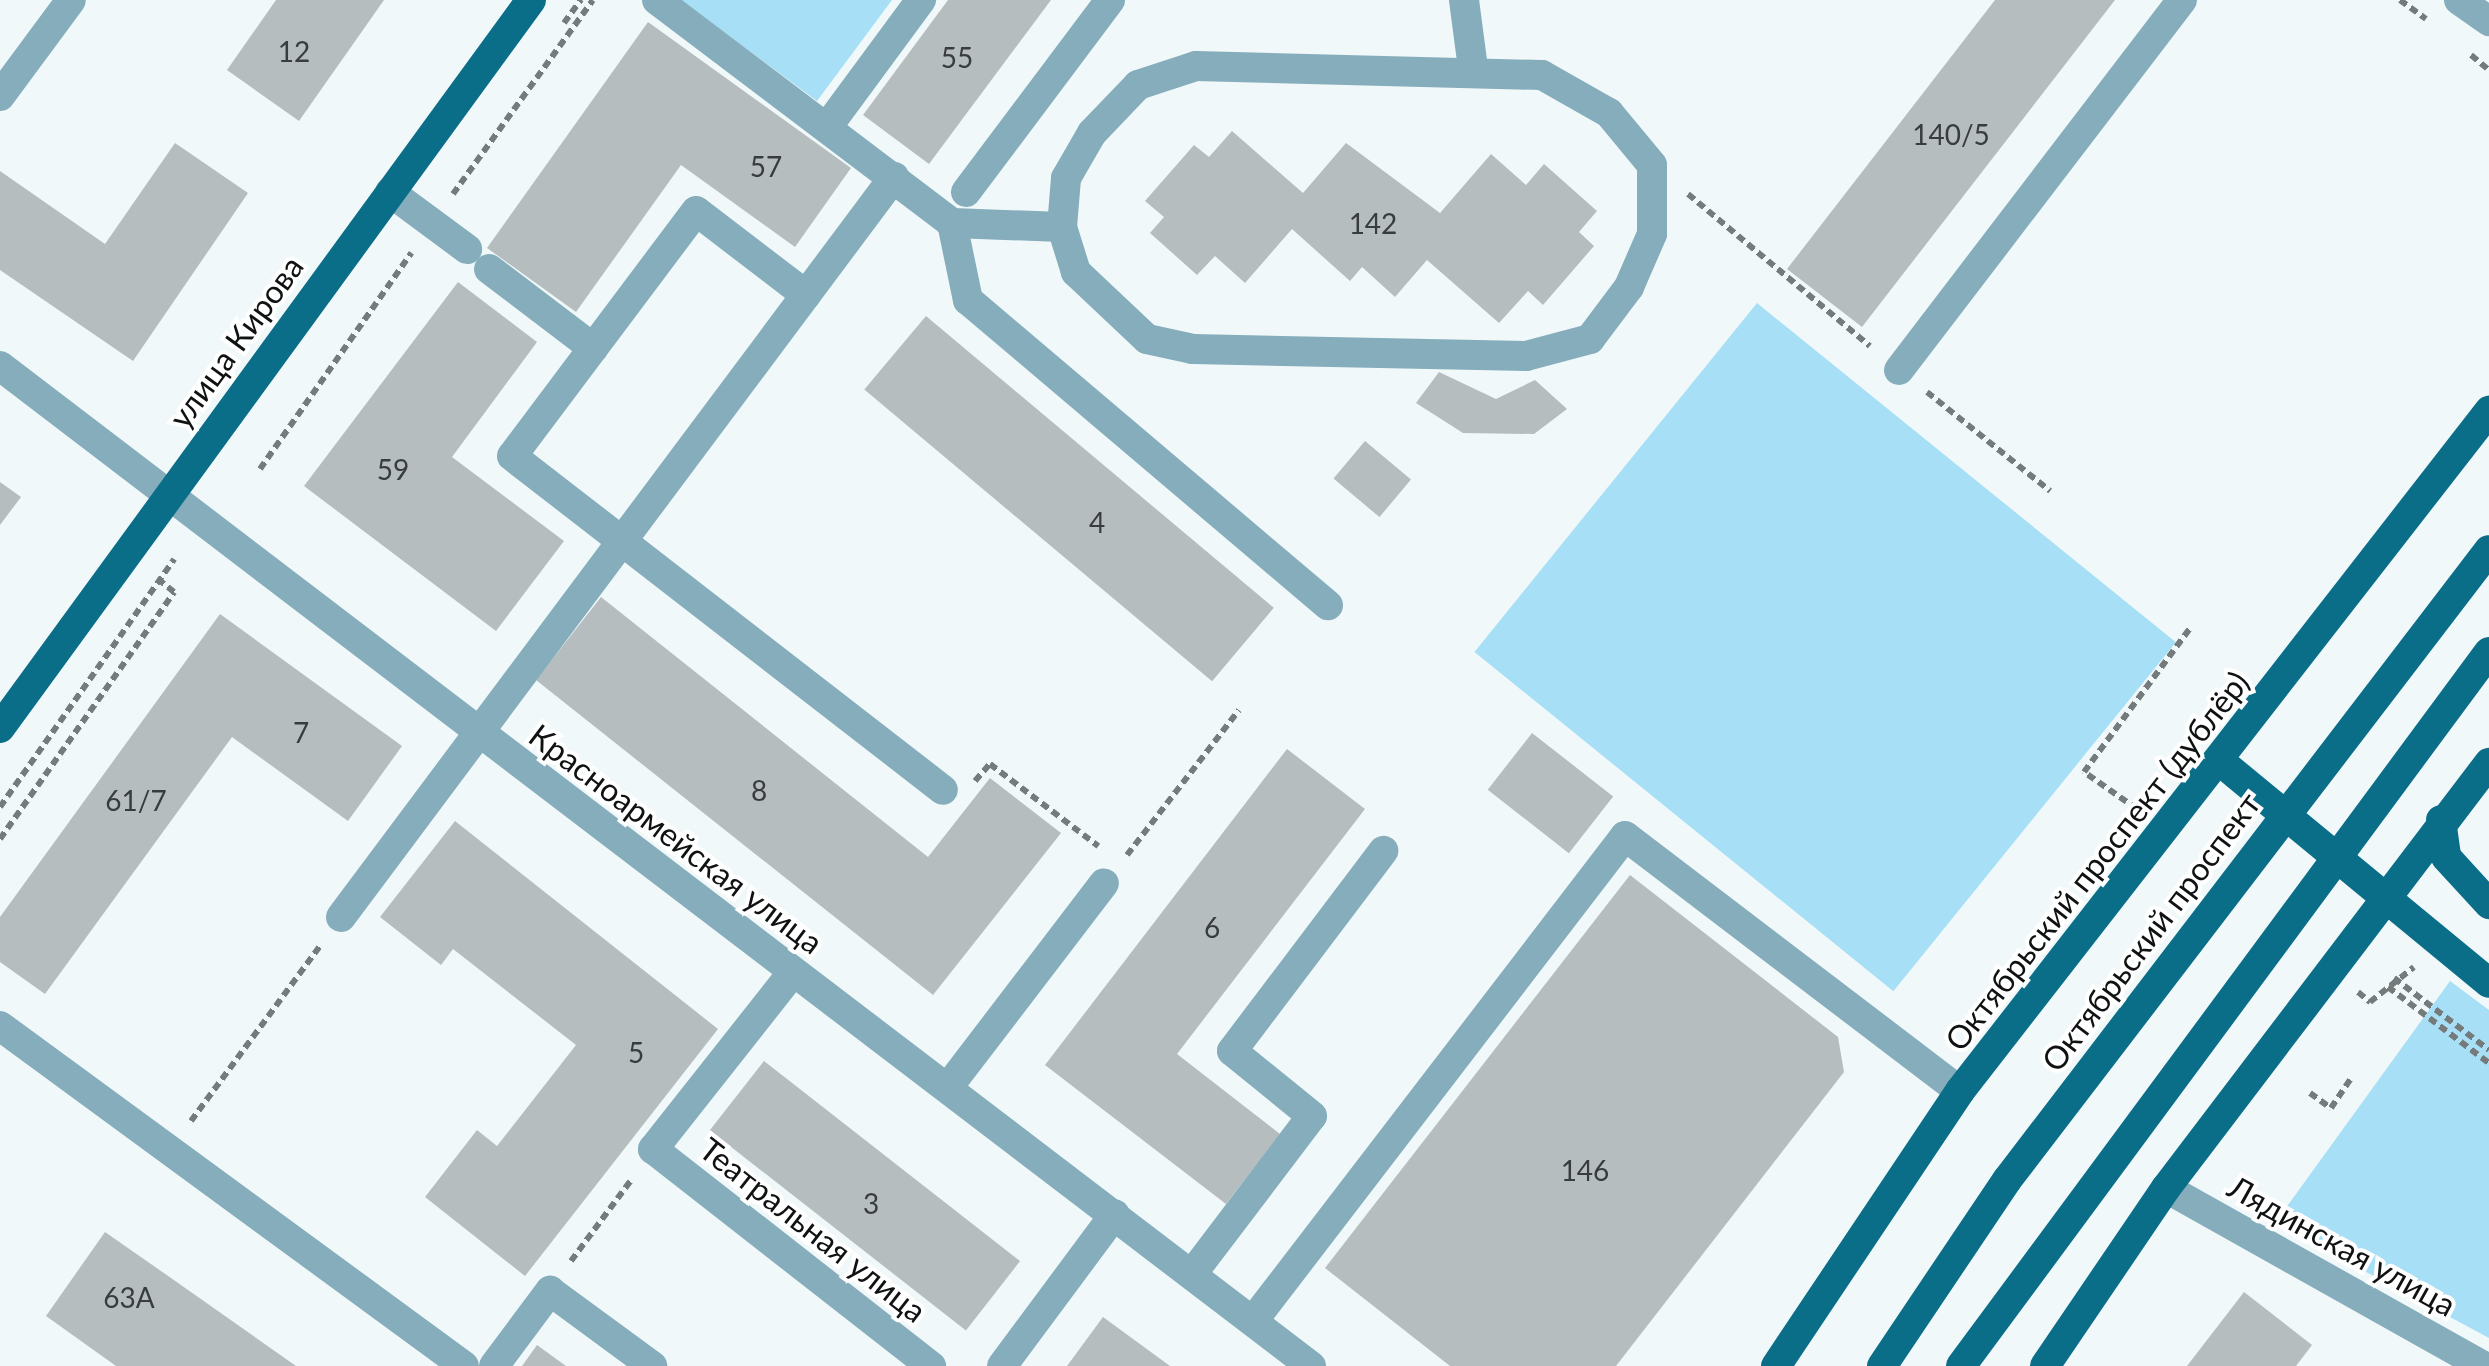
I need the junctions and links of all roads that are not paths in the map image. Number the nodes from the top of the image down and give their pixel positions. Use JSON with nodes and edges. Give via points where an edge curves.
{"nodes":[{"id":1,"x":70,"y":0,"type":"edge"},
{"id":2,"x":532,"y":0,"type":"edge"},
{"id":3,"x":657,"y":0,"type":"edge"},
{"id":4,"x":922,"y":0,"type":"edge"},
{"id":5,"x":1110,"y":0,"type":"edge"},
{"id":6,"x":1464,"y":0,"type":"edge"},
{"id":7,"x":2182,"y":0,"type":"edge"},
{"id":8,"x":2459,"y":0,"type":"edge"},
{"id":9,"x":2489,"y":21,"type":"edge"},
{"id":10,"x":1472,"y":68,"type":"junction"},
{"id":11,"x":3,"y":86,"type":"edge"},
{"id":12,"x":828,"y":126,"type":"junction"},
{"id":13,"x":894,"y":178,"type":"junction"},
{"id":14,"x":390,"y":192,"type":"junction"},
{"id":15,"x":966,"y":192,"type":"dead end"},
{"id":16,"x":952,"y":223,"type":"junction"},
{"id":17,"x":1062,"y":227,"type":"junction"},
{"id":18,"x":806,"y":295,"type":"junction"},
{"id":19,"x":593,"y":348,"type":"junction"},
{"id":20,"x":0,"y":366,"type":"edge"},
{"id":21,"x":1899,"y":370,"type":"road end"},
{"id":22,"x":2489,"y":411,"type":"edge"},
{"id":23,"x":168,"y":494,"type":"junction"},
{"id":24,"x":621,"y":541,"type":"junction"},
{"id":25,"x":2489,"y":550,"type":"edge"},
{"id":26,"x":1328,"y":605,"type":"dead end"},
{"id":27,"x":2489,"y":652,"type":"edge"},
{"id":28,"x":0,"y":728,"type":"edge"},
{"id":29,"x":478,"y":732,"type":"junction"},
{"id":30,"x":2221,"y":762,"type":"junction"},
{"id":31,"x":2489,"y":763,"type":"edge"},
{"id":32,"x":942,"y":790,"type":"road end"},
{"id":33,"x":2441,"y":820,"type":"junction"},
{"id":34,"x":1383,"y":851,"type":"dead end"},
{"id":35,"x":1104,"y":883,"type":"dead end"},
{"id":36,"x":2381,"y":902,"type":"junction"},
{"id":37,"x":2489,"y":904,"type":"edge"},
{"id":38,"x":341,"y":917,"type":"road end"},
{"id":39,"x":793,"y":972,"type":"junction"},
{"id":40,"x":2489,"y":983,"type":"edge"},
{"id":41,"x":0,"y":1026,"type":"edge"},
{"id":42,"x":948,"y":1086,"type":"junction"},
{"id":43,"x":1960,"y":1091,"type":"junction"},
{"id":44,"x":2166,"y":1188,"type":"junction"},
{"id":45,"x":1116,"y":1214,"type":"junction"},
{"id":46,"x":1192,"y":1274,"type":"junction"},
{"id":47,"x":1253,"y":1321,"type":"junction"},
{"id":48,"x":464,"y":1366,"type":"edge"},
{"id":49,"x":494,"y":1366,"type":"edge"},
{"id":50,"x":652,"y":1366,"type":"edge"},
{"id":51,"x":930,"y":1366,"type":"edge"},
{"id":52,"x":1002,"y":1366,"type":"edge"},
{"id":53,"x":1311,"y":1366,"type":"edge"},
{"id":54,"x":1776,"y":1366,"type":"edge"},
{"id":55,"x":1882,"y":1366,"type":"edge"},
{"id":56,"x":1960,"y":1366,"type":"edge"},
{"id":57,"x":2044,"y":1366,"type":"edge"},
{"id":58,"x":2483,"y":1366,"type":"edge"}],
"edges":[{"from":1,"to":11,"type":"street"},
{"from":2,"to":14,"type":"main road","name":"улица Кирова"},
{"from":3,"to":12,"type":"street"},
{"from":4,"to":12,"type":"street"},
{"from":5,"to":15,"type":"street"},
{"from":6,"to":10,"type":"street"},
{"from":7,"to":21,"type":"street"},
{"from":8,"to":9,"type":"street"},
{"from":10,"to":17,"type":"street","via":[[1196,66],[1138,85],[1092,133],[1066,178]]},
{"from":10,"to":17,"type":"street","via":[[1542,75],[1609,113],[1652,165],[1652,234],[1629,287],[1590,339],[1526,356],[1193,349],[1147,339],[1076,272]]},
{"from":12,"to":13,"type":"street"},
{"from":13,"to":16,"type":"street"},
{"from":13,"to":18,"type":"street"},
{"from":14,"to":19,"type":"street"},
{"from":14,"to":23,"type":"main road","name":"улица Кирова"},
{"from":16,"to":17,"type":"street"},
{"from":16,"to":26,"type":"street","via":[[968,300]]},
{"from":18,"to":19,"type":"street","via":[[696,211]]},
{"from":18,"to":24,"type":"street"},
{"from":19,"to":24,"type":"street","via":[[512,456]]},
{"from":20,"to":23,"type":"street","name":"Красноармейская улица"},
{"from":22,"to":30,"type":"main road","name":"Октябрьский проспект (дублёр)"},
{"from":23,"to":28,"type":"main road","name":"улица Кирова"},
{"from":23,"to":29,"type":"street","name":"Красноармейская улица"},
{"from":24,"to":29,"type":"street"},
{"from":24,"to":32,"type":"street"},
{"from":25,"to":55,"type":"main road","name":"Октябрьский проспект","via":[[2008,1180]]},
{"from":27,"to":56,"type":"main road"},
{"from":29,"to":38,"type":"street"},
{"from":29,"to":39,"type":"street","name":"Красноармейская улица"},
{"from":30,"to":36,"type":"main road"},
{"from":30,"to":43,"type":"main road","name":"Октябрьский проспект (дублёр)"},
{"from":31,"to":33,"type":"main road"},
{"from":33,"to":36,"type":"main road"},
{"from":33,"to":37,"type":"main road","via":[[2446,858]]},
{"from":34,"to":46,"type":"street","via":[[1232,1051],[1312,1116]]},
{"from":35,"to":42,"type":"street"},
{"from":36,"to":40,"type":"main road"},
{"from":36,"to":44,"type":"main road"},
{"from":39,"to":42,"type":"street","name":"Красноармейская улица"},
{"from":39,"to":51,"type":"street","name":"Театральная улица","via":[[653,1150]]},
{"from":41,"to":48,"type":"street"},
{"from":42,"to":45,"type":"street","name":"Красноармейская улица"},
{"from":43,"to":47,"type":"street","via":[[1624,836]]},
{"from":43,"to":54,"type":"main road","name":"Октябрьский проспект (дублёр)"},
{"from":44,"to":57,"type":"main road"},
{"from":44,"to":58,"type":"street","name":"Лядинская улица"},
{"from":45,"to":46,"type":"street","name":"Красноармейская улица"},
{"from":45,"to":52,"type":"street"},
{"from":46,"to":47,"type":"street","name":"Красноармейская улица"},
{"from":47,"to":53,"type":"street","name":"Красноармейская улица"},
{"from":49,"to":50,"type":"street","via":[[550,1291]]}]}
